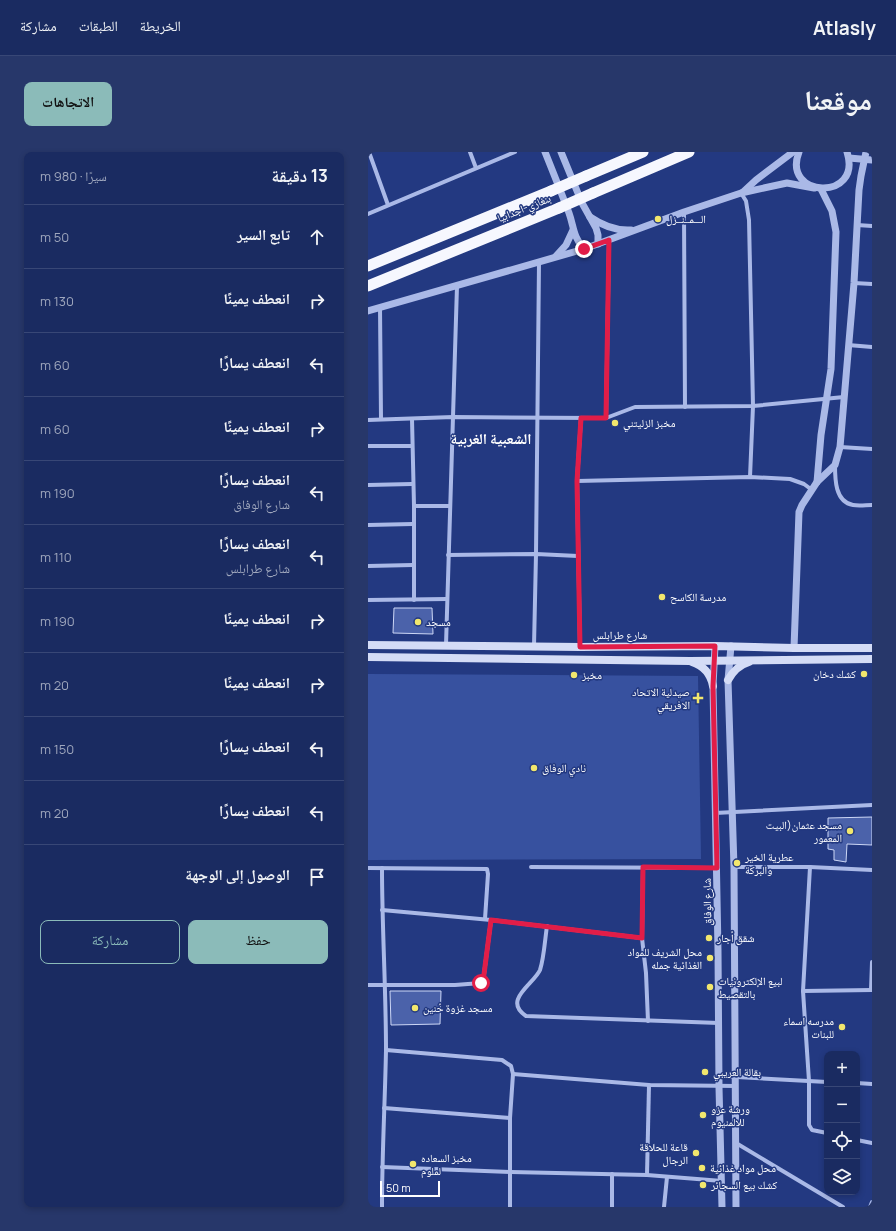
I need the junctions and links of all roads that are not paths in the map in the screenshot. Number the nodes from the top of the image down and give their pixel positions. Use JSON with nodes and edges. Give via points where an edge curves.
{"nodes":[{"id":1,"x":369,"y":152,"type":"edge"},
{"id":2,"x":470,"y":152,"type":"edge"},
{"id":3,"x":515,"y":152,"type":"edge"},
{"id":4,"x":545,"y":152,"type":"edge"},
{"id":5,"x":561,"y":152,"type":"edge"},
{"id":6,"x":643,"y":152,"type":"edge"},
{"id":7,"x":689,"y":152,"type":"edge"},
{"id":8,"x":793,"y":152,"type":"edge"},
{"id":9,"x":799,"y":152,"type":"edge"},
{"id":10,"x":848,"y":155,"type":"edge"},
{"id":11,"x":865,"y":156,"type":"edge"},
{"id":12,"x":872,"y":160,"type":"edge"},
{"id":13,"x":476,"y":168,"type":"junction"},
{"id":14,"x":817,"y":188,"type":"junction"},
{"id":15,"x":741,"y":193,"type":"junction"},
{"id":16,"x":388,"y":205,"type":"junction"},
{"id":17,"x":684,"y":212,"type":"junction"},
{"id":18,"x":368,"y":214,"type":"edge"},
{"id":19,"x":589,"y":216,"type":"junction"},
{"id":20,"x":857,"y":225,"type":"junction"},
{"id":21,"x":872,"y":226,"type":"edge"},
{"id":22,"x":641,"y":228,"type":"junction"},
{"id":23,"x":573,"y":230,"type":"junction"},
{"id":24,"x":609,"y":240,"type":"junction"},
{"id":25,"x":598,"y":244,"type":"junction"},
{"id":26,"x":584,"y":249,"type":"junction"},
{"id":27,"x":554,"y":258,"type":"junction"},
{"id":28,"x":539,"y":263,"type":"junction"},
{"id":29,"x":368,"y":266,"type":"edge"},
{"id":30,"x":854,"y":283,"type":"junction"},
{"id":31,"x":872,"y":284,"type":"edge"},
{"id":32,"x":368,"y":286,"type":"edge"},
{"id":33,"x":457,"y":286,"type":"junction"},
{"id":34,"x":380,"y":307,"type":"junction"},
{"id":35,"x":368,"y":311,"type":"edge"},
{"id":36,"x":848,"y":346,"type":"junction"},
{"id":37,"x":872,"y":346,"type":"edge"},
{"id":38,"x":844,"y":397,"type":"junction"},
{"id":39,"x":828,"y":399,"type":"junction"},
{"id":40,"x":685,"y":406,"type":"junction"},
{"id":41,"x":753,"y":406,"type":"junction"},
{"id":42,"x":453,"y":417,"type":"junction"},
{"id":43,"x":537,"y":418,"type":"junction"},
{"id":44,"x":581,"y":418,"type":"junction"},
{"id":45,"x":606,"y":418,"type":"junction"},
{"id":46,"x":381,"y":419,"type":"junction"},
{"id":47,"x":412,"y":419,"type":"junction"},
{"id":48,"x":368,"y":420,"type":"edge"},
{"id":49,"x":368,"y":446,"type":"edge"},
{"id":50,"x":412,"y":446,"type":"junction"},
{"id":51,"x":840,"y":447,"type":"junction"},
{"id":52,"x":872,"y":450,"type":"edge"},
{"id":53,"x":835,"y":465,"type":"junction"},
{"id":54,"x":750,"y":477,"type":"junction"},
{"id":55,"x":577,"y":481,"type":"junction"},
{"id":56,"x":817,"y":482,"type":"junction"},
{"id":57,"x":412,"y":484,"type":"junction"},
{"id":58,"x":368,"y":485,"type":"edge"},
{"id":59,"x":812,"y":490,"type":"junction"},
{"id":60,"x":872,"y":505,"type":"edge"},
{"id":61,"x":414,"y":506,"type":"junction"},
{"id":62,"x":450,"y":506,"type":"junction"},
{"id":63,"x":413,"y":524,"type":"junction"},
{"id":64,"x":368,"y":525,"type":"edge"},
{"id":65,"x":536,"y":554,"type":"junction"},
{"id":66,"x":448,"y":555,"type":"junction"},
{"id":67,"x":578,"y":556,"type":"junction"},
{"id":68,"x":413,"y":565,"type":"junction"},
{"id":69,"x":368,"y":566,"type":"edge"},
{"id":70,"x":447,"y":599,"type":"junction"},
{"id":71,"x":368,"y":600,"type":"edge"},
{"id":72,"x":414,"y":600,"type":"junction"},
{"id":73,"x":368,"y":645,"type":"edge"},
{"id":74,"x":446,"y":645,"type":"junction"},
{"id":75,"x":534,"y":646,"type":"junction"},
{"id":76,"x":715,"y":646,"type":"junction"},
{"id":77,"x":731,"y":646,"type":"junction"},
{"id":78,"x":580,"y":647,"type":"junction"},
{"id":79,"x":794,"y":648,"type":"junction"},
{"id":80,"x":872,"y":648,"type":"edge"},
{"id":81,"x":368,"y":657,"type":"edge"},
{"id":82,"x":872,"y":659,"type":"edge"},
{"id":83,"x":714,"y":660,"type":"junction"},
{"id":84,"x":730,"y":660,"type":"junction"},
{"id":85,"x":690,"y":661,"type":"junction"},
{"id":86,"x":754,"y":661,"type":"junction"},
{"id":87,"x":728,"y":680,"type":"junction"},
{"id":88,"x":713,"y":686,"type":"junction"},
{"id":89,"x":872,"y":805,"type":"edge"},
{"id":90,"x":732,"y":812,"type":"junction"},
{"id":91,"x":715,"y":813,"type":"junction"},
{"id":92,"x":531,"y":867,"type":"dead end"},
{"id":93,"x":643,"y":867,"type":"junction"},
{"id":94,"x":734,"y":867,"type":"junction"},
{"id":95,"x":810,"y":867,"type":"junction"},
{"id":96,"x":368,"y":868,"type":"edge"},
{"id":97,"x":382,"y":868,"type":"junction"},
{"id":98,"x":717,"y":868,"type":"junction"},
{"id":99,"x":872,"y":870,"type":"edge"},
{"id":100,"x":382,"y":910,"type":"junction"},
{"id":101,"x":485,"y":919,"type":"junction"},
{"id":102,"x":491,"y":920,"type":"junction"},
{"id":103,"x":547,"y":926,"type":"junction"},
{"id":104,"x":642,"y":938,"type":"junction"},
{"id":105,"x":872,"y":962,"type":"edge"},
{"id":106,"x":385,"y":984,"type":"junction"},
{"id":107,"x":368,"y":985,"type":"edge"},
{"id":108,"x":871,"y":990,"type":"edge"},
{"id":109,"x":803,"y":991,"type":"junction"},
{"id":110,"x":648,"y":1021,"type":"junction"},
{"id":111,"x":719,"y":1023,"type":"junction"},
{"id":112,"x":386,"y":1050,"type":"junction"},
{"id":113,"x":513,"y":1074,"type":"junction"},
{"id":114,"x":719,"y":1076,"type":"junction"},
{"id":115,"x":736,"y":1077,"type":"junction"},
{"id":116,"x":809,"y":1081,"type":"junction"},
{"id":117,"x":824,"y":1082,"type":"edge"},
{"id":118,"x":860,"y":1084,"type":"edge"},
{"id":119,"x":872,"y":1084,"type":"edge"},
{"id":120,"x":649,"y":1085,"type":"junction"},
{"id":121,"x":736,"y":1086,"type":"junction"},
{"id":122,"x":719,"y":1087,"type":"junction"},
{"id":123,"x":384,"y":1108,"type":"junction"},
{"id":124,"x":510,"y":1118,"type":"junction"},
{"id":125,"x":824,"y":1132,"type":"edge"},
{"id":126,"x":860,"y":1141,"type":"edge"},
{"id":127,"x":736,"y":1143,"type":"junction"},
{"id":128,"x":872,"y":1143,"type":"edge"},
{"id":129,"x":382,"y":1167,"type":"junction"},
{"id":130,"x":511,"y":1172,"type":"junction"},
{"id":131,"x":612,"y":1174,"type":"junction"},
{"id":132,"x":647,"y":1175,"type":"junction"},
{"id":133,"x":667,"y":1177,"type":"junction"},
{"id":134,"x":722,"y":1181,"type":"junction"},
{"id":135,"x":872,"y":1202,"type":"edge"},
{"id":136,"x":382,"y":1207,"type":"edge"},
{"id":137,"x":510,"y":1207,"type":"edge"},
{"id":138,"x":612,"y":1207,"type":"edge"},
{"id":139,"x":664,"y":1207,"type":"edge"},
{"id":140,"x":722,"y":1207,"type":"edge"},
{"id":141,"x":736,"y":1207,"type":"edge"},
{"id":142,"x":843,"y":1207,"type":"edge"},
{"id":143,"x":870,"y":1207,"type":"edge"}],
"edges":[{"from":1,"to":16,"type":"street"},
{"from":2,"to":13,"type":"street"},
{"from":3,"to":13,"type":"street"},
{"from":4,"to":23,"type":"street","via":[[570,215]]},
{"from":5,"to":19,"type":"street"},
{"from":6,"to":29,"type":"highway","name":"بنغازي-اجدابيا","bridge":true},
{"from":7,"to":32,"type":"highway","name":"بنغازي-اجدابيا","bridge":true},
{"from":8,"to":15,"type":"street"},
{"from":9,"to":14,"type":"street","via":[[797,163],[800,175]]},
{"from":10,"to":11,"type":"street"},
{"from":10,"to":14,"type":"street","via":[[848,171],[845,178],[834,187]]},
{"from":11,"to":12,"type":"street"},
{"from":11,"to":20,"type":"street"},
{"from":13,"to":16,"type":"street"},
{"from":14,"to":15,"type":"street","via":[[787,183]]},
{"from":14,"to":39,"type":"street","via":[[832,211],[836,232]]},
{"from":15,"to":17,"type":"street"},
{"from":15,"to":41,"type":"street","via":[[746,201],[749,220]]},
{"from":16,"to":18,"type":"street"},
{"from":17,"to":22,"type":"street"},
{"from":17,"to":40,"type":"street"},
{"from":19,"to":22,"type":"street","via":[[602,225],[618,230]]},
{"from":19,"to":25,"type":"street","via":[[597,231]]},
{"from":20,"to":21,"type":"street"},
{"from":20,"to":30,"type":"street"},
{"from":22,"to":24,"type":"street"},
{"from":23,"to":26,"type":"street"},
{"from":23,"to":27,"type":"street","via":[[566,245]]},
{"from":24,"to":25,"type":"street"},
{"from":24,"to":45,"type":"street"},
{"from":25,"to":26,"type":"street"},
{"from":26,"to":27,"type":"street"},
{"from":27,"to":28,"type":"street"},
{"from":28,"to":33,"type":"street"},
{"from":28,"to":43,"type":"street"},
{"from":30,"to":31,"type":"street"},
{"from":30,"to":36,"type":"street"},
{"from":33,"to":34,"type":"street"},
{"from":33,"to":42,"type":"street"},
{"from":34,"to":35,"type":"street"},
{"from":34,"to":46,"type":"street"},
{"from":36,"to":37,"type":"street"},
{"from":36,"to":38,"type":"street"},
{"from":38,"to":39,"type":"street"},
{"from":38,"to":51,"type":"street"},
{"from":39,"to":41,"type":"street"},
{"from":39,"to":56,"type":"street","via":[[821,435]]},
{"from":40,"to":41,"type":"street"},
{"from":40,"to":45,"type":"street","via":[[635,407]]},
{"from":41,"to":54,"type":"street"},
{"from":42,"to":43,"type":"street"},
{"from":42,"to":47,"type":"street"},
{"from":42,"to":62,"type":"street"},
{"from":43,"to":44,"type":"street"},
{"from":43,"to":65,"type":"street"},
{"from":44,"to":45,"type":"street"},
{"from":44,"to":55,"type":"street"},
{"from":46,"to":47,"type":"street"},
{"from":46,"to":48,"type":"street"},
{"from":47,"to":50,"type":"street"},
{"from":49,"to":50,"type":"street"},
{"from":50,"to":57,"type":"street"},
{"from":51,"to":52,"type":"street"},
{"from":51,"to":53,"type":"street"},
{"from":53,"to":56,"type":"street"},
{"from":53,"to":60,"type":"street","via":[[836,485],[843,499],[852,505]]},
{"from":54,"to":55,"type":"street"},
{"from":54,"to":59,"type":"street","via":[[790,479]]},
{"from":55,"to":67,"type":"street"},
{"from":56,"to":59,"type":"street"},
{"from":57,"to":58,"type":"street"},
{"from":57,"to":61,"type":"street"},
{"from":59,"to":79,"type":"street","via":[[802,505],[798,521]]},
{"from":61,"to":62,"type":"street"},
{"from":61,"to":63,"type":"street"},
{"from":62,"to":66,"type":"street"},
{"from":63,"to":64,"type":"street"},
{"from":63,"to":68,"type":"street"},
{"from":65,"to":66,"type":"street"},
{"from":65,"to":67,"type":"street"},
{"from":65,"to":75,"type":"street"},
{"from":66,"to":70,"type":"street"},
{"from":67,"to":78,"type":"street"},
{"from":68,"to":69,"type":"street"},
{"from":68,"to":72,"type":"street"},
{"from":70,"to":72,"type":"street"},
{"from":70,"to":74,"type":"street"},
{"from":71,"to":72,"type":"street"},
{"from":73,"to":74,"type":"main road","name":"شارع طرابلس"},
{"from":74,"to":75,"type":"main road","name":"شارع طرابلس"},
{"from":75,"to":78,"type":"main road","name":"شارع طرابلس"},
{"from":76,"to":77,"type":"main road","name":"شارع طرابلس"},
{"from":76,"to":78,"type":"main road","name":"شارع طرابلس"},
{"from":76,"to":83,"type":"street","name":"شارع الوفاق"},
{"from":77,"to":79,"type":"main road","name":"شارع طرابلس"},
{"from":77,"to":84,"type":"street"},
{"from":79,"to":80,"type":"main road","name":"شارع طرابلس"},
{"from":81,"to":85,"type":"main road"},
{"from":82,"to":86,"type":"main road"},
{"from":83,"to":84,"type":"main road"},
{"from":83,"to":85,"type":"main road"},
{"from":83,"to":88,"type":"street","name":"شارع الوفاق"},
{"from":84,"to":86,"type":"main road"},
{"from":84,"to":87,"type":"street"},
{"from":85,"to":88,"type":"main road","via":[[706,670]]},
{"from":86,"to":87,"type":"main road","via":[[741,665]]},
{"from":87,"to":90,"type":"street"},
{"from":88,"to":91,"type":"street","name":"شارع الوفاق"},
{"from":89,"to":90,"type":"street"},
{"from":90,"to":91,"type":"street"},
{"from":90,"to":94,"type":"street"},
{"from":91,"to":98,"type":"street","name":"شارع الوفاق"},
{"from":92,"to":93,"type":"street"},
{"from":93,"to":98,"type":"street"},
{"from":93,"to":104,"type":"street"},
{"from":94,"to":95,"type":"street"},
{"from":94,"to":115,"type":"street"},
{"from":95,"to":99,"type":"street"},
{"from":95,"to":109,"type":"street"},
{"from":96,"to":97,"type":"street"},
{"from":97,"to":100,"type":"street"},
{"from":97,"to":101,"type":"street","via":[[487,869]]},
{"from":98,"to":111,"type":"street","name":"شارع الوفاق"},
{"from":100,"to":101,"type":"street"},
{"from":100,"to":106,"type":"street"},
{"from":101,"to":102,"type":"street"},
{"from":102,"to":103,"type":"street"},
{"from":102,"to":106,"type":"street","via":[[483,982],[455,985]]},
{"from":103,"to":104,"type":"street"},
{"from":103,"to":110,"type":"street","via":[[540,969],[524,988],[518,1001],[521,1013],[526,1016]]},
{"from":104,"to":110,"type":"street"},
{"from":105,"to":108,"type":"street"},
{"from":106,"to":107,"type":"street"},
{"from":106,"to":112,"type":"street"},
{"from":108,"to":109,"type":"street"},
{"from":109,"to":116,"type":"street"},
{"from":110,"to":111,"type":"street"},
{"from":111,"to":114,"type":"street","name":"شارع الوفاق"},
{"from":112,"to":113,"type":"street","via":[[502,1060],[511,1066]]},
{"from":112,"to":123,"type":"street"},
{"from":113,"to":120,"type":"street"},
{"from":113,"to":124,"type":"street"},
{"from":114,"to":115,"type":"street"},
{"from":114,"to":122,"type":"street","name":"شارع الوفاق"},
{"from":115,"to":116,"type":"street"},
{"from":115,"to":121,"type":"street"},
{"from":116,"to":117,"type":"street"},
{"from":116,"to":125,"type":"street","via":[[810,1128]]},
{"from":118,"to":119,"type":"street"},
{"from":120,"to":122,"type":"street"},
{"from":120,"to":132,"type":"street"},
{"from":121,"to":122,"type":"street"},
{"from":121,"to":127,"type":"street"},
{"from":122,"to":134,"type":"street","name":"شارع الوفاق"},
{"from":123,"to":124,"type":"street"},
{"from":123,"to":129,"type":"street"},
{"from":124,"to":130,"type":"street"},
{"from":126,"to":128,"type":"street"},
{"from":127,"to":141,"type":"street"},
{"from":127,"to":142,"type":"street"},
{"from":129,"to":130,"type":"street"},
{"from":129,"to":136,"type":"street"},
{"from":130,"to":131,"type":"street"},
{"from":130,"to":137,"type":"street"},
{"from":131,"to":132,"type":"street"},
{"from":131,"to":138,"type":"street"},
{"from":132,"to":133,"type":"street"},
{"from":133,"to":134,"type":"street"},
{"from":133,"to":139,"type":"street"},
{"from":134,"to":140,"type":"street","name":"شارع الوفاق"},
{"from":135,"to":143,"type":"street"}]}
